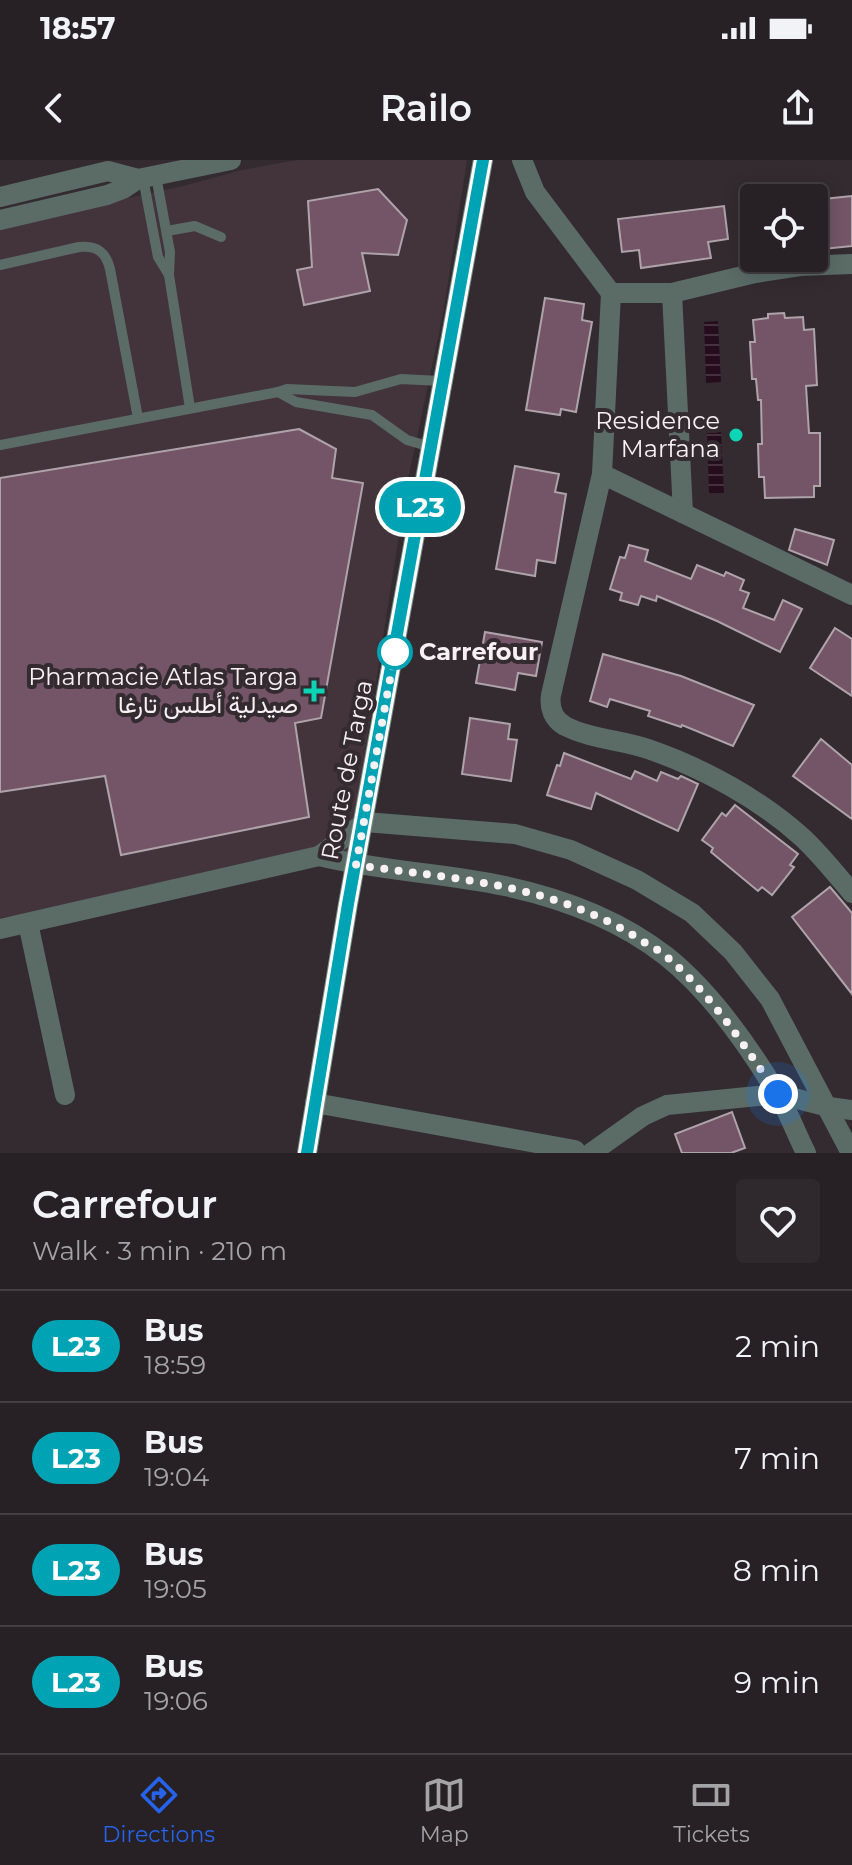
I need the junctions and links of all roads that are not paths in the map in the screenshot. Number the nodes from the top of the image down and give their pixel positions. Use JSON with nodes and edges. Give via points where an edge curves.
{"nodes":[{"id":1,"x":231,"y":160,"type":"edge"},
{"id":2,"x":483,"y":160,"type":"edge"},
{"id":3,"x":522,"y":160,"type":"edge"},
{"id":4,"x":146,"y":178,"type":"junction"},
{"id":5,"x":0,"y":197,"type":"edge"},
{"id":6,"x":0,"y":220,"type":"edge"},
{"id":7,"x":167,"y":231,"type":"junction"},
{"id":8,"x":221,"y":237,"type":"dead end"},
{"id":9,"x":852,"y":264,"type":"edge"},
{"id":10,"x":0,"y":265,"type":"edge"},
{"id":11,"x":169,"y":275,"type":"junction"},
{"id":12,"x":611,"y":293,"type":"junction"},
{"id":13,"x":672,"y":293,"type":"junction"},
{"id":14,"x":441,"y":381,"type":"junction"},
{"id":15,"x":314,"y":389,"type":"junction"},
{"id":16,"x":278,"y":392,"type":"junction"},
{"id":17,"x":355,"y":392,"type":"junction"},
{"id":18,"x":313,"y":405,"type":"junction"},
{"id":19,"x":190,"y":408,"type":"junction"},
{"id":20,"x":353,"y":411,"type":"junction"},
{"id":21,"x":138,"y":418,"type":"junction"},
{"id":22,"x":0,"y":445,"type":"edge"},
{"id":23,"x":431,"y":447,"type":"junction"},
{"id":24,"x":602,"y":474,"type":"junction"},
{"id":25,"x":683,"y":513,"type":"junction"},
{"id":26,"x":852,"y":595,"type":"edge"},
{"id":27,"x":365,"y":822,"type":"junction"},
{"id":28,"x":319,"y":856,"type":"junction"},
{"id":29,"x":356,"y":865,"type":"junction"},
{"id":30,"x":852,"y":893,"type":"edge"},
{"id":31,"x":28,"y":923,"type":"junction"},
{"id":32,"x":0,"y":929,"type":"edge"},
{"id":33,"x":778,"y":1094,"type":"junction"},
{"id":34,"x":65,"y":1095,"type":"dead end"},
{"id":35,"x":315,"y":1103,"type":"junction"},
{"id":36,"x":829,"y":1107,"type":"junction"},
{"id":37,"x":852,"y":1110,"type":"edge"},
{"id":38,"x":583,"y":1152,"type":"edge"},
{"id":39,"x":307,"y":1153,"type":"edge"},
{"id":40,"x":806,"y":1153,"type":"edge"},
{"id":41,"x":851,"y":1153,"type":"edge"}],
"edges":[{"from":1,"to":4,"type":"street"},
{"from":2,"to":14,"type":"main road","name":"Route de Targa"},
{"from":3,"to":12,"type":"street","via":[[535,192]]},
{"from":4,"to":5,"type":"street","via":[[108,171]]},
{"from":4,"to":6,"type":"street","via":[[107,195]]},
{"from":4,"to":7,"type":"lane"},
{"from":4,"to":11,"type":"lane","via":[[158,257]]},
{"from":7,"to":8,"type":"lane","via":[[195,226]]},
{"from":7,"to":11,"type":"lane"},
{"from":9,"to":13,"type":"street","via":[[755,273]]},
{"from":10,"to":21,"type":"lane","via":[[90,246],[101,250],[108,258]]},
{"from":11,"to":19,"type":"lane"},
{"from":12,"to":13,"type":"street"},
{"from":12,"to":24,"type":"street"},
{"from":13,"to":25,"type":"street"},
{"from":14,"to":17,"type":"lane","via":[[401,379]]},
{"from":14,"to":23,"type":"main road","name":"Route de Targa"},
{"from":15,"to":16,"type":"lane"},
{"from":15,"to":17,"type":"lane"},
{"from":15,"to":18,"type":"lane"},
{"from":16,"to":18,"type":"lane","via":[[288,400]]},
{"from":16,"to":19,"type":"lane"},
{"from":17,"to":20,"type":"lane"},
{"from":18,"to":20,"type":"lane"},
{"from":19,"to":21,"type":"lane"},
{"from":20,"to":23,"type":"lane"},
{"from":21,"to":22,"type":"lane"},
{"from":23,"to":27,"type":"main road","name":"Route de Targa"},
{"from":24,"to":25,"type":"street"},
{"from":24,"to":30,"type":"street","via":[[551,695],[553,715],[565,726],[647,748],[727,785],[801,837]]},
{"from":25,"to":26,"type":"street"},
{"from":27,"to":28,"type":"street"},
{"from":27,"to":29,"type":"main road","name":"Route de Targa"},
{"from":27,"to":36,"type":"street","via":[[515,834],[571,850],[692,913],[733,952],[770,999]]},
{"from":28,"to":29,"type":"street"},
{"from":28,"to":31,"type":"street"},
{"from":29,"to":33,"type":"street","via":[[503,886],[562,900],[617,926],[665,956],[704,993]]},
{"from":29,"to":35,"type":"main road","name":"Route de Targa"},
{"from":31,"to":32,"type":"street"},
{"from":31,"to":34,"type":"street"},
{"from":33,"to":36,"type":"street"},
{"from":33,"to":38,"type":"street","via":[[667,1105]]},
{"from":33,"to":40,"type":"street"},
{"from":35,"to":38,"type":"street"},
{"from":35,"to":39,"type":"main road","name":"Route de Targa"},
{"from":36,"to":37,"type":"street"},
{"from":36,"to":41,"type":"street"}]}
